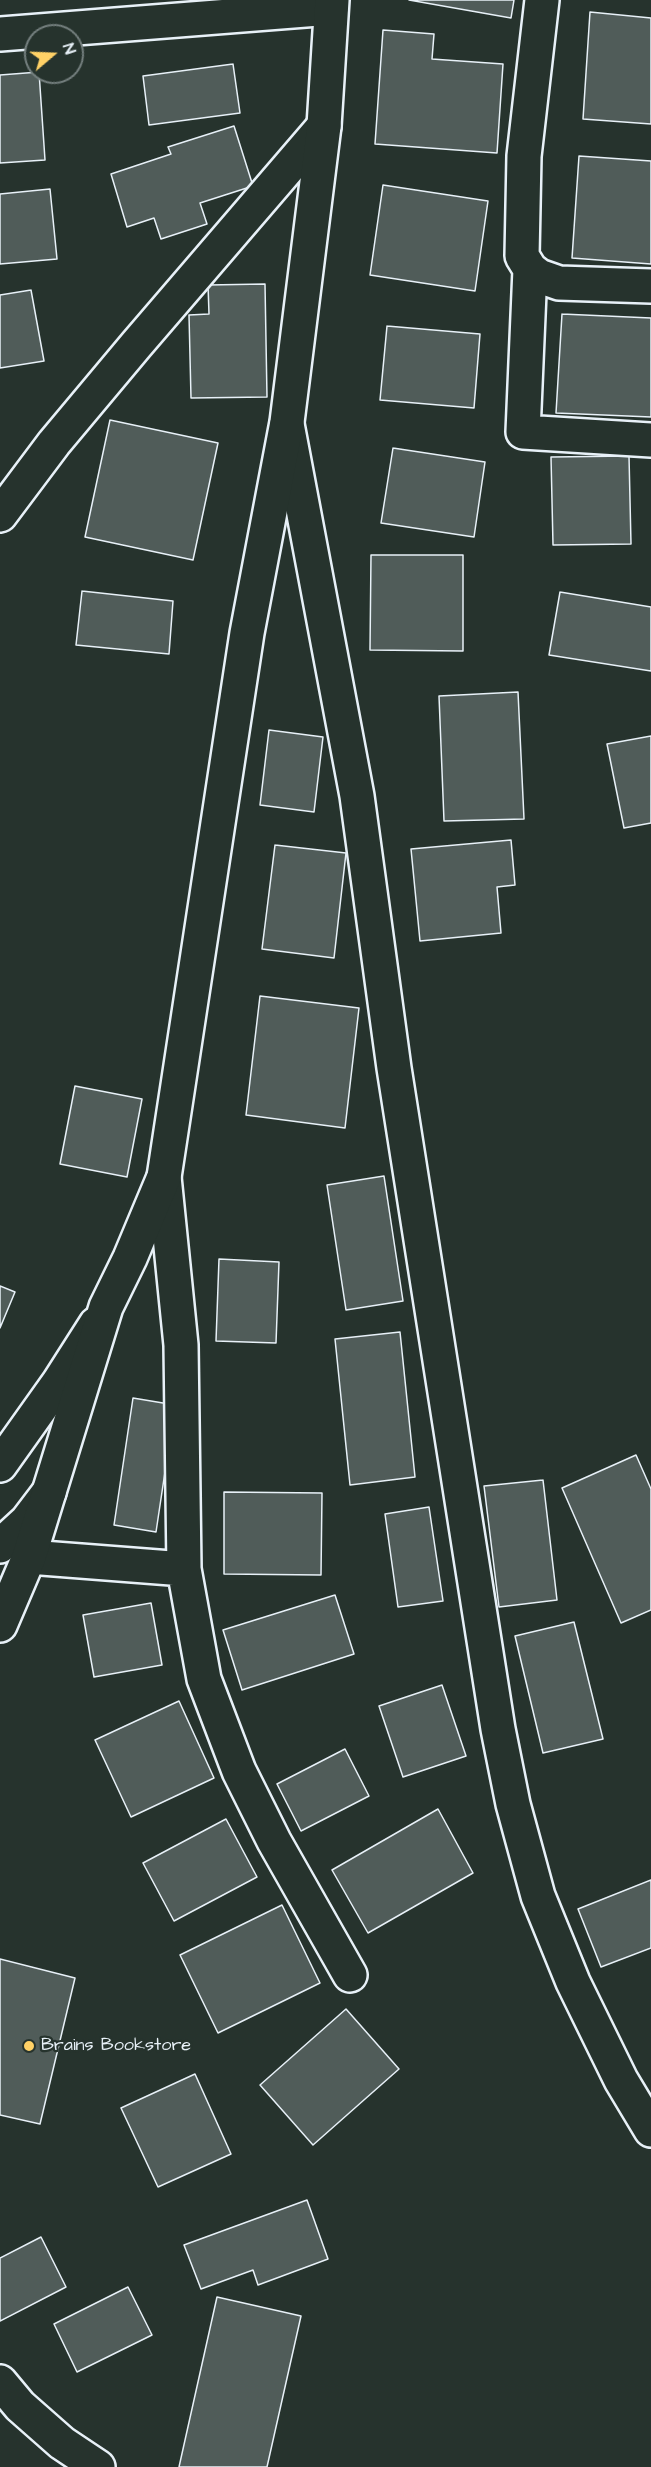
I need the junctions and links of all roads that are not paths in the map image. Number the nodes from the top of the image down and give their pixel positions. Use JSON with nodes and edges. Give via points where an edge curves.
{"nodes":[{"id":1,"x":542,"y":0,"type":"edge"},
{"id":2,"x":332,"y":4,"type":"edge"},
{"id":3,"x":0,"y":34,"type":"edge"},
{"id":4,"x":324,"y":126,"type":"junction"},
{"id":5,"x":530,"y":269,"type":"junction"},
{"id":6,"x":651,"y":286,"type":"edge"},
{"id":7,"x":287,"y":422,"type":"junction"},
{"id":8,"x":651,"y":440,"type":"edge"},
{"id":9,"x":0,"y":515,"type":"edge"},
{"id":10,"x":164,"y":1177,"type":"junction"},
{"id":11,"x":106,"y":1307,"type":"junction"},
{"id":12,"x":0,"y":1465,"type":"edge"},
{"id":13,"x":14,"y":1552,"type":"edge"},
{"id":14,"x":184,"y":1569,"type":"junction"},
{"id":15,"x":0,"y":1621,"type":"edge"},
{"id":16,"x":350,"y":1975,"type":"dead end"},
{"id":17,"x":651,"y":2130,"type":"edge"},
{"id":18,"x":0,"y":2382,"type":"edge"},
{"id":19,"x":98,"y":2467,"type":"edge"}],
"edges":[{"from":1,"to":5,"type":"street","via":[[524,156],[522,256]]},
{"from":2,"to":3,"type":"street"},
{"from":2,"to":4,"type":"street"},
{"from":4,"to":7,"type":"street"},
{"from":4,"to":9,"type":"street","via":[[54,443]]},
{"from":5,"to":6,"type":"street","via":[[559,283]]},
{"from":5,"to":8,"type":"street","via":[[523,432]]},
{"from":7,"to":10,"type":"street","via":[[247,633]]},
{"from":7,"to":17,"type":"street","via":[[357,796],[394,1068],[513,1804],[538,1896],[573,1982],[621,2080]]},
{"from":10,"to":11,"type":"street"},
{"from":10,"to":14,"type":"street","via":[[181,1345]]},
{"from":11,"to":12,"type":"street"},
{"from":11,"to":13,"type":"street","via":[[50,1491]]},
{"from":13,"to":14,"type":"street"},
{"from":13,"to":15,"type":"street"},
{"from":14,"to":16,"type":"street","via":[[204,1679],[239,1771]]},
{"from":18,"to":19,"type":"street","via":[[20,2406],[62,2443]]}]}
